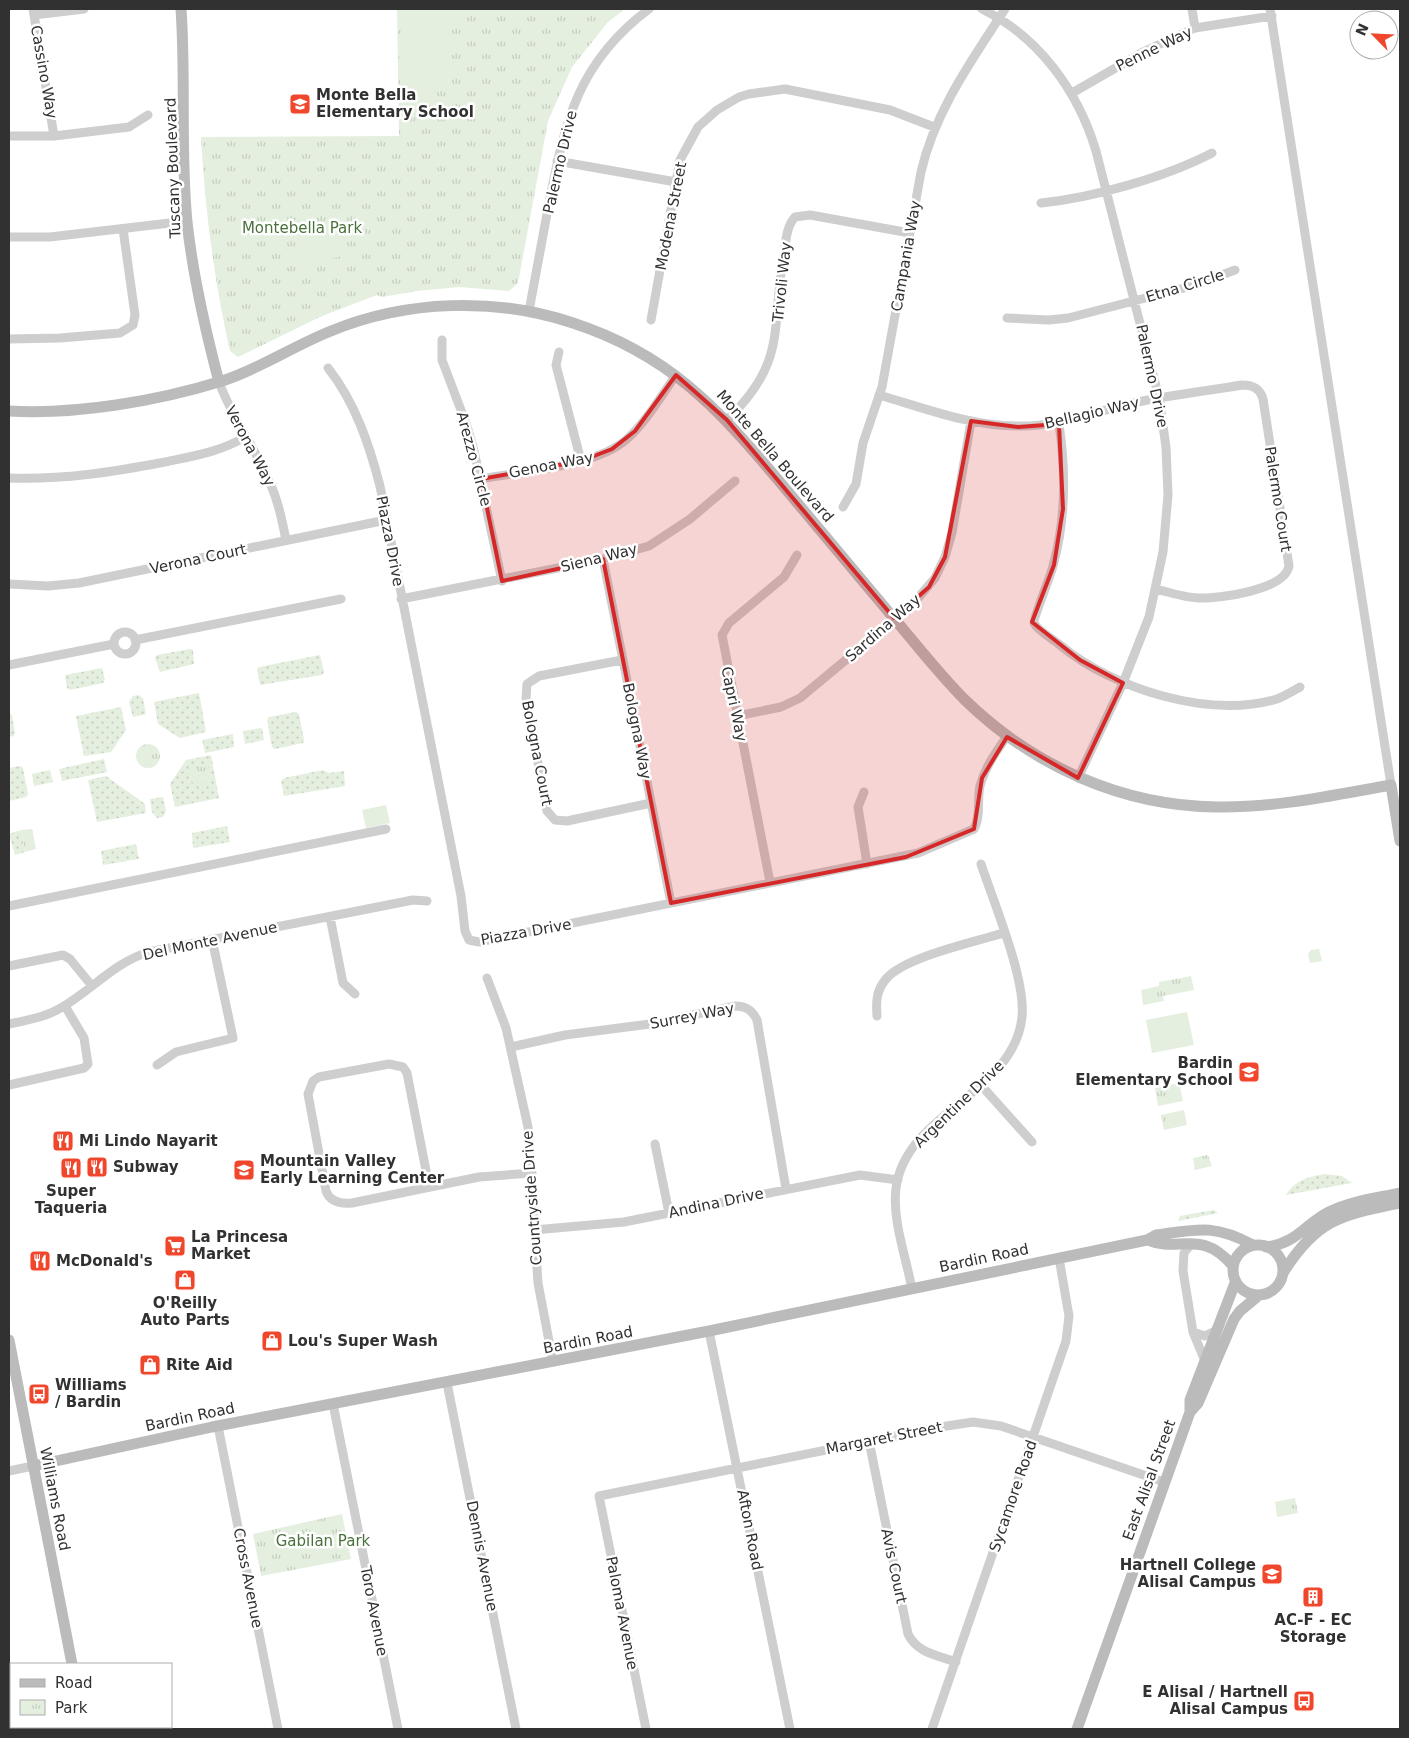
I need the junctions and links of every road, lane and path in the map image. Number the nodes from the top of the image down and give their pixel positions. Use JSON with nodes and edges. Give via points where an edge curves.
{"nodes":[{"id":1,"x":84,"y":9,"type":"edge"},
{"id":2,"x":181,"y":9,"type":"edge"},
{"id":3,"x":649,"y":9,"type":"edge"},
{"id":4,"x":982,"y":9,"type":"edge"},
{"id":5,"x":1005,"y":9,"type":"edge"},
{"id":6,"x":1192,"y":9,"type":"edge"},
{"id":7,"x":34,"y":12,"type":"edge"},
{"id":8,"x":1271,"y":12,"type":"edge"},
{"id":9,"x":999,"y":18,"type":"junction"},
{"id":10,"x":1195,"y":28,"type":"junction"},
{"id":11,"x":1072,"y":93,"type":"junction"},
{"id":12,"x":148,"y":115,"type":"dead end"},
{"id":13,"x":934,"y":127,"type":"junction"},
{"id":14,"x":9,"y":136,"type":"edge"},
{"id":15,"x":54,"y":136,"type":"junction"},
{"id":16,"x":1212,"y":153,"type":"dead end"},
{"id":17,"x":557,"y":161,"type":"junction"},
{"id":18,"x":676,"y":182,"type":"junction"},
{"id":19,"x":1105,"y":190,"type":"junction"},
{"id":20,"x":1040,"y":203,"type":"dead end"},
{"id":21,"x":187,"y":221,"type":"junction"},
{"id":22,"x":123,"y":229,"type":"junction"},
{"id":23,"x":910,"y":234,"type":"junction"},
{"id":24,"x":9,"y":237,"type":"edge"},
{"id":25,"x":1235,"y":270,"type":"dead end"},
{"id":26,"x":1135,"y":301,"type":"junction"},
{"id":27,"x":529,"y":311,"type":"junction"},
{"id":28,"x":1007,"y":318,"type":"dead end"},
{"id":29,"x":651,"y":320,"type":"dead end"},
{"id":30,"x":9,"y":339,"type":"edge"},
{"id":31,"x":442,"y":340,"type":"dead end"},
{"id":32,"x":559,"y":352,"type":"dead end"},
{"id":33,"x":328,"y":368,"type":"dead end"},
{"id":34,"x":676,"y":375,"type":"junction"},
{"id":35,"x":219,"y":382,"type":"junction"},
{"id":36,"x":880,"y":395,"type":"junction"},
{"id":37,"x":1159,"y":398,"type":"junction"},
{"id":38,"x":9,"y":411,"type":"edge"},
{"id":39,"x":727,"y":420,"type":"junction"},
{"id":40,"x":970,"y":421,"type":"junction"},
{"id":41,"x":1059,"y":424,"type":"junction"},
{"id":42,"x":245,"y":437,"type":"junction"},
{"id":43,"x":581,"y":461,"type":"junction"},
{"id":44,"x":9,"y":478,"type":"edge"},
{"id":45,"x":480,"y":479,"type":"junction"},
{"id":46,"x":735,"y":481,"type":"dead end"},
{"id":47,"x":843,"y":507,"type":"dead end"},
{"id":48,"x":386,"y":520,"type":"junction"},
{"id":49,"x":286,"y":540,"type":"junction"},
{"id":50,"x":797,"y":555,"type":"dead end"},
{"id":51,"x":603,"y":559,"type":"junction"},
{"id":52,"x":502,"y":581,"type":"junction"},
{"id":53,"x":9,"y":584,"type":"edge"},
{"id":54,"x":1156,"y":589,"type":"junction"},
{"id":55,"x":341,"y":599,"type":"dead end"},
{"id":56,"x":401,"y":600,"type":"junction"},
{"id":57,"x":894,"y":618,"type":"junction"},
{"id":58,"x":135,"y":640,"type":"junction"},
{"id":59,"x":114,"y":644,"type":"junction"},
{"id":60,"x":622,"y":660,"type":"junction"},
{"id":61,"x":9,"y":665,"type":"edge"},
{"id":62,"x":1123,"y":683,"type":"junction"},
{"id":63,"x":1300,"y":687,"type":"dead end"},
{"id":64,"x":738,"y":716,"type":"junction"},
{"id":65,"x":1007,"y":736,"type":"junction"},
{"id":66,"x":1078,"y":778,"type":"junction"},
{"id":67,"x":1391,"y":785,"type":"junction"},
{"id":68,"x":864,"y":792,"type":"dead end"},
{"id":69,"x":651,"y":802,"type":"junction"},
{"id":70,"x":386,"y":829,"type":"dead end"},
{"id":71,"x":1400,"y":841,"type":"edge"},
{"id":72,"x":868,"y":864,"type":"junction"},
{"id":73,"x":981,"y":864,"type":"dead end"},
{"id":74,"x":770,"y":882,"type":"junction"},
{"id":75,"x":427,"y":901,"type":"dead end"},
{"id":76,"x":671,"y":903,"type":"junction"},
{"id":77,"x":9,"y":906,"type":"edge"},
{"id":78,"x":330,"y":917,"type":"junction"},
{"id":79,"x":1004,"y":933,"type":"junction"},
{"id":80,"x":212,"y":939,"type":"junction"},
{"id":81,"x":9,"y":966,"type":"edge"},
{"id":82,"x":487,"y":978,"type":"dead end"},
{"id":83,"x":92,"y":986,"type":"junction"},
{"id":84,"x":355,"y":994,"type":"dead end"},
{"id":85,"x":65,"y":1006,"type":"junction"},
{"id":86,"x":877,"y":1016,"type":"dead end"},
{"id":87,"x":9,"y":1024,"type":"edge"},
{"id":88,"x":511,"y":1046,"type":"junction"},
{"id":89,"x":157,"y":1065,"type":"dead end"},
{"id":90,"x":980,"y":1084,"type":"junction"},
{"id":91,"x":9,"y":1085,"type":"edge"},
{"id":92,"x":1032,"y":1142,"type":"dead end"},
{"id":93,"x":655,"y":1144,"type":"dead end"},
{"id":94,"x":532,"y":1173,"type":"junction"},
{"id":95,"x":898,"y":1180,"type":"junction"},
{"id":96,"x":429,"y":1186,"type":"junction"},
{"id":97,"x":786,"y":1189,"type":"junction"},
{"id":98,"x":1400,"y":1193,"type":"edge"},
{"id":99,"x":1400,"y":1203,"type":"edge"},
{"id":100,"x":669,"y":1213,"type":"junction"},
{"id":101,"x":534,"y":1230,"type":"junction"},
{"id":102,"x":1147,"y":1240,"type":"junction"},
{"id":103,"x":1192,"y":1243,"type":"junction"},
{"id":104,"x":1253,"y":1245,"type":"junction"},
{"id":105,"x":1266,"y":1247,"type":"junction"},
{"id":106,"x":1059,"y":1258,"type":"junction"},
{"id":107,"x":1233,"y":1266,"type":"junction"},
{"id":108,"x":1283,"y":1273,"type":"junction"},
{"id":109,"x":1235,"y":1283,"type":"junction"},
{"id":110,"x":912,"y":1289,"type":"junction"},
{"id":111,"x":1258,"y":1296,"type":"junction"},
{"id":112,"x":1217,"y":1330,"type":"junction"},
{"id":113,"x":709,"y":1331,"type":"junction"},
{"id":114,"x":1193,"y":1332,"type":"junction"},
{"id":115,"x":9,"y":1340,"type":"edge"},
{"id":116,"x":1206,"y":1361,"type":"junction"},
{"id":117,"x":553,"y":1362,"type":"junction"},
{"id":118,"x":447,"y":1383,"type":"junction"},
{"id":119,"x":332,"y":1404,"type":"junction"},
{"id":120,"x":1190,"y":1412,"type":"junction"},
{"id":121,"x":218,"y":1426,"type":"junction"},
{"id":122,"x":1034,"y":1436,"type":"junction"},
{"id":123,"x":869,"y":1441,"type":"junction"},
{"id":124,"x":33,"y":1466,"type":"junction"},
{"id":125,"x":737,"y":1467,"type":"junction"},
{"id":126,"x":9,"y":1471,"type":"edge"},
{"id":127,"x":1164,"y":1482,"type":"junction"},
{"id":128,"x":599,"y":1496,"type":"joint"},
{"id":129,"x":956,"y":1662,"type":"junction"},
{"id":130,"x":72,"y":1663,"type":"edge"},
{"id":131,"x":278,"y":1729,"type":"edge"},
{"id":132,"x":398,"y":1729,"type":"edge"},
{"id":133,"x":516,"y":1729,"type":"edge"},
{"id":134,"x":646,"y":1729,"type":"edge"},
{"id":135,"x":790,"y":1729,"type":"edge"},
{"id":136,"x":932,"y":1729,"type":"edge"},
{"id":137,"x":1078,"y":1729,"type":"edge"}],
"edges":[{"from":1,"to":7,"type":"street"},
{"from":2,"to":21,"type":"street","name":"Tuscany Boulevard"},
{"from":3,"to":17,"type":"street","name":"Palermo Drive","via":[[615,39],[591,71],[571,109]]},
{"from":4,"to":9,"type":"street","name":"Palermo Drive"},
{"from":5,"to":9,"type":"street","name":"Campania Way"},
{"from":6,"to":10,"type":"street"},
{"from":7,"to":15,"type":"street","name":"Cassino Way"},
{"from":8,"to":10,"type":"street","name":"Penne Way"},
{"from":8,"to":67,"type":"street"},
{"from":9,"to":11,"type":"street","name":"Palermo Drive","via":[[1033,45]]},
{"from":9,"to":13,"type":"street","name":"Campania Way"},
{"from":10,"to":11,"type":"street","name":"Penne Way","via":[[1145,51]]},
{"from":11,"to":19,"type":"street","name":"Palermo Drive","via":[[1090,132]]},
{"from":12,"to":15,"type":"street","via":[[132,126]]},
{"from":13,"to":18,"type":"street","name":"Modena Street","via":[[890,110],[849,101],[785,89],[760,91],[728,102],[698,128],[680,160]]},
{"from":13,"to":23,"type":"street","name":"Campania Way","via":[[924,158]]},
{"from":14,"to":15,"type":"street"},
{"from":16,"to":19,"type":"street","via":[[1173,171]]},
{"from":17,"to":18,"type":"street"},
{"from":17,"to":27,"type":"street","name":"Palermo Drive"},
{"from":18,"to":29,"type":"street","name":"Modena Street"},
{"from":19,"to":20,"type":"street"},
{"from":19,"to":26,"type":"street","name":"Palermo Drive"},
{"from":21,"to":22,"type":"street"},
{"from":21,"to":35,"type":"street","name":"Tuscany Boulevard","via":[[201,310]]},
{"from":22,"to":24,"type":"street","via":[[50,237]]},
{"from":22,"to":30,"type":"street","via":[[135,315],[135,321],[129,328],[120,333]]},
{"from":23,"to":36,"type":"street","name":"Campania Way"},
{"from":23,"to":39,"type":"street","name":"Trivoli Way","via":[[810,215],[795,217],[789,226],[779,277],[776,334],[770,362],[756,387]]},
{"from":25,"to":26,"type":"street","name":"Etna Circle","via":[[1192,286]]},
{"from":26,"to":28,"type":"street","name":"Etna Circle","via":[[1058,320]]},
{"from":26,"to":37,"type":"street","name":"Palermo Drive"},
{"from":27,"to":34,"type":"street","name":"Monte Bella Boulevard","via":[[575,323],[607,336],[646,355]]},
{"from":27,"to":35,"type":"street","name":"Monte Bella Boulevard","via":[[455,306],[405,310],[372,317],[333,330],[256,368]]},
{"from":31,"to":45,"type":"street","name":"Arezzo Circle","via":[[442,360],[467,426]]},
{"from":32,"to":43,"type":"street","via":[[556,365]]},
{"from":33,"to":48,"type":"street","name":"Piazza Drive","via":[[347,394],[360,423],[375,466]]},
{"from":34,"to":39,"type":"street","name":"Monte Bella Boulevard"},
{"from":34,"to":43,"type":"street","name":"Genoa Way","via":[[628,438],[604,454]]},
{"from":35,"to":38,"type":"street","name":"Monte Bella Boulevard","via":[[94,408]]},
{"from":35,"to":42,"type":"street","name":"Verona Way"},
{"from":36,"to":40,"type":"street","name":"Bellagio Way"},
{"from":36,"to":47,"type":"street","name":"Campania Way","via":[[864,436],[856,484]]},
{"from":37,"to":41,"type":"street","name":"Bellagio Way"},
{"from":37,"to":54,"type":"street","name":"Palermo Drive","via":[[1168,495]]},
{"from":37,"to":54,"type":"street","name":"Palermo Court","via":[[1242,385],[1251,385],[1260,392],[1289,566],[1280,580],[1226,597],[1196,598]]},
{"from":39,"to":57,"type":"street","name":"Monte Bella Boulevard"},
{"from":40,"to":41,"type":"street","name":"Bellagio Way","via":[[1018,426]]},
{"from":40,"to":57,"type":"street","name":"Sardina Way","via":[[952,533],[945,557],[929,587]]},
{"from":41,"to":62,"type":"street","via":[[1064,465],[1063,509],[1054,565],[1034,622],[1080,660]]},
{"from":42,"to":44,"type":"street","via":[[210,453],[106,473]]},
{"from":42,"to":49,"type":"street","name":"Verona Way","via":[[270,482]]},
{"from":43,"to":45,"type":"street","name":"Genoa Way"},
{"from":45,"to":52,"type":"street","name":"Arezzo Circle"},
{"from":46,"to":51,"type":"street","name":"Siena Way","via":[[670,534],[649,546]]},
{"from":48,"to":49,"type":"street","name":"Verona Court"},
{"from":48,"to":56,"type":"street","name":"Piazza Drive"},
{"from":49,"to":53,"type":"street","name":"Verona Court","via":[[79,583],[48,586]]},
{"from":50,"to":64,"type":"street","name":"Capri Way","via":[[784,576],[730,623],[722,635]]},
{"from":51,"to":52,"type":"street","name":"Siena Way"},
{"from":51,"to":60,"type":"street","name":"Bologna Way"},
{"from":52,"to":56,"type":"street","name":"Siena Way"},
{"from":54,"to":62,"type":"street","name":"Palermo Drive","via":[[1141,642]]},
{"from":55,"to":58,"type":"street"},
{"from":56,"to":76,"type":"street","name":"Piazza Drive","via":[[469,940],[479,942]]},
{"from":57,"to":64,"type":"street","name":"Sardina Way","via":[[800,698],[781,707]]},
{"from":57,"to":65,"type":"street","name":"Monte Bella Boulevard","via":[[962,697]]},
{"from":58,"to":59,"type":"street","via":[[130,634],[121,633]]},
{"from":58,"to":59,"type":"street","via":[[133,650],[126,654],[119,653]]},
{"from":59,"to":61,"type":"street"},
{"from":60,"to":69,"type":"street","name":"Bologna Way"},
{"from":60,"to":69,"type":"street","name":"Bologna Court","via":[[539,676],[527,684],[526,698],[547,811],[555,820],[567,821]]},
{"from":62,"to":63,"type":"street","via":[[1170,698],[1219,704],[1278,699]]},
{"from":62,"to":66,"type":"street","name":"Palermo Drive"},
{"from":64,"to":74,"type":"street","name":"Capri Way"},
{"from":65,"to":66,"type":"street","name":"Monte Bella Boulevard"},
{"from":65,"to":72,"type":"street","name":"Piazza Drive","via":[[982,778],[974,829],[918,853]]},
{"from":66,"to":67,"type":"street","name":"Monte Bella Boulevard","via":[[1148,800],[1219,808],[1265,805]]},
{"from":67,"to":71,"type":"street"},
{"from":68,"to":72,"type":"street","via":[[858,807]]},
{"from":69,"to":76,"type":"street","name":"Bologna Way"},
{"from":70,"to":77,"type":"street"},
{"from":72,"to":74,"type":"street","name":"Piazza Drive"},
{"from":73,"to":79,"type":"street","name":"Argentine Drive"},
{"from":74,"to":76,"type":"street","name":"Piazza Drive"},
{"from":75,"to":78,"type":"street","name":"Del Monte Avenue","via":[[413,900]]},
{"from":78,"to":80,"type":"street","name":"Del Monte Avenue"},
{"from":78,"to":84,"type":"street","via":[[343,984]]},
{"from":79,"to":86,"type":"street","via":[[913,961],[897,970],[877,994]]},
{"from":79,"to":90,"type":"street","name":"Argentine Drive","via":[[1021,990],[1020,1028],[1008,1055]]},
{"from":80,"to":83,"type":"street","name":"Del Monte Avenue","via":[[137,956],[114,968]]},
{"from":80,"to":89,"type":"street","via":[[233,1038],[176,1052]]},
{"from":81,"to":83,"type":"street","via":[[63,955]]},
{"from":82,"to":88,"type":"street","name":"Countryside Drive"},
{"from":83,"to":85,"type":"street","name":"Del Monte Avenue"},
{"from":85,"to":87,"type":"street","name":"Del Monte Avenue","via":[[47,1015]]},
{"from":85,"to":91,"type":"street","via":[[84,1038],[88,1064],[84,1068]]},
{"from":88,"to":94,"type":"street","name":"Countryside Drive","via":[[528,1127]]},
{"from":88,"to":97,"type":"street","name":"Surrey Way","via":[[564,1035],[642,1026],[735,1006],[746,1007],[757,1020]]},
{"from":90,"to":92,"type":"street"},
{"from":90,"to":95,"type":"street","name":"Argentine Drive","via":[[917,1143],[906,1158]]},
{"from":93,"to":100,"type":"street"},
{"from":94,"to":96,"type":"street","via":[[479,1177]]},
{"from":94,"to":101,"type":"street","name":"Countryside Drive"},
{"from":95,"to":97,"type":"street","name":"Andina Drive","via":[[860,1175]]},
{"from":95,"to":110,"type":"street","name":"Argentine Drive","via":[[897,1213]]},
{"from":96,"to":96,"type":"street","via":[[407,1073],[403,1067],[389,1064],[319,1077],[313,1081],[308,1094],[326,1191],[332,1199],[345,1204]]},
{"from":97,"to":100,"type":"street","name":"Andina Drive"},
{"from":98,"to":105,"type":"street","via":[[1342,1207],[1319,1218],[1289,1242]]},
{"from":99,"to":108,"type":"street","via":[[1350,1214],[1327,1224],[1305,1241]]},
{"from":100,"to":101,"type":"street","name":"Andina Drive","via":[[603,1224]]},
{"from":101,"to":117,"type":"street","name":"Countryside Drive","via":[[538,1283]]},
{"from":102,"to":103,"type":"street","name":"Bardin Road","via":[[1156,1244]]},
{"from":102,"to":104,"type":"street","name":"Bardin Road","via":[[1156,1235],[1214,1229],[1233,1234]]},
{"from":102,"to":106,"type":"street","name":"Bardin Road"},
{"from":103,"to":107,"type":"street","name":"Bardin Road","via":[[1215,1250]]},
{"from":103,"to":114,"type":"street","via":[[1184,1253],[1183,1261]]},
{"from":104,"to":105,"type":"street"},
{"from":104,"to":107,"type":"street","via":[[1242,1250]]},
{"from":105,"to":108,"type":"street","via":[[1281,1261]]},
{"from":106,"to":110,"type":"street","name":"Bardin Road"},
{"from":106,"to":122,"type":"street","name":"Sycamore Road","via":[[1068,1308],[1068,1332]]},
{"from":107,"to":109,"type":"street"},
{"from":108,"to":111,"type":"street","via":[[1274,1290]]},
{"from":109,"to":111,"type":"street","via":[[1241,1290]]},
{"from":109,"to":112,"type":"street","name":"East Alisal Street"},
{"from":110,"to":113,"type":"street","name":"Bardin Road"},
{"from":111,"to":120,"type":"street","name":"East Alisal Street","via":[[1234,1319],[1198,1403]]},
{"from":112,"to":114,"type":"street","via":[[1205,1336]]},
{"from":112,"to":116,"type":"street","name":"East Alisal Street"},
{"from":113,"to":117,"type":"street","name":"Bardin Road"},
{"from":113,"to":125,"type":"street","name":"Afton Road"},
{"from":114,"to":116,"type":"street"},
{"from":115,"to":124,"type":"street","name":"Williams Road"},
{"from":116,"to":120,"type":"street","name":"East Alisal Street","via":[[1190,1400]]},
{"from":117,"to":118,"type":"street","name":"Bardin Road"},
{"from":118,"to":119,"type":"street","name":"Bardin Road"},
{"from":118,"to":133,"type":"street","name":"Dennis Avenue"},
{"from":119,"to":121,"type":"street","name":"Bardin Road"},
{"from":119,"to":132,"type":"street","name":"Toro Avenue"},
{"from":120,"to":127,"type":"street","name":"East Alisal Street"},
{"from":121,"to":124,"type":"street","name":"Bardin Road"},
{"from":121,"to":131,"type":"street","name":"Cross Avenue"},
{"from":122,"to":123,"type":"street","name":"Margaret Street","via":[[973,1422]]},
{"from":122,"to":127,"type":"street","name":"Margaret Street"},
{"from":122,"to":129,"type":"street","name":"Sycamore Road"},
{"from":123,"to":125,"type":"street","name":"Margaret Street"},
{"from":123,"to":129,"type":"street","name":"Avis Court","via":[[908,1634],[920,1650]]},
{"from":124,"to":126,"type":"street"},
{"from":124,"to":130,"type":"street","name":"Williams Road"},
{"from":125,"to":128,"type":"street","name":"Margaret Street"},
{"from":125,"to":135,"type":"street","name":"Afton Road"},
{"from":127,"to":137,"type":"street","name":"East Alisal Street"},
{"from":128,"to":134,"type":"street","name":"Paloma Avenue"},
{"from":129,"to":136,"type":"street","name":"Sycamore Road"}]}
